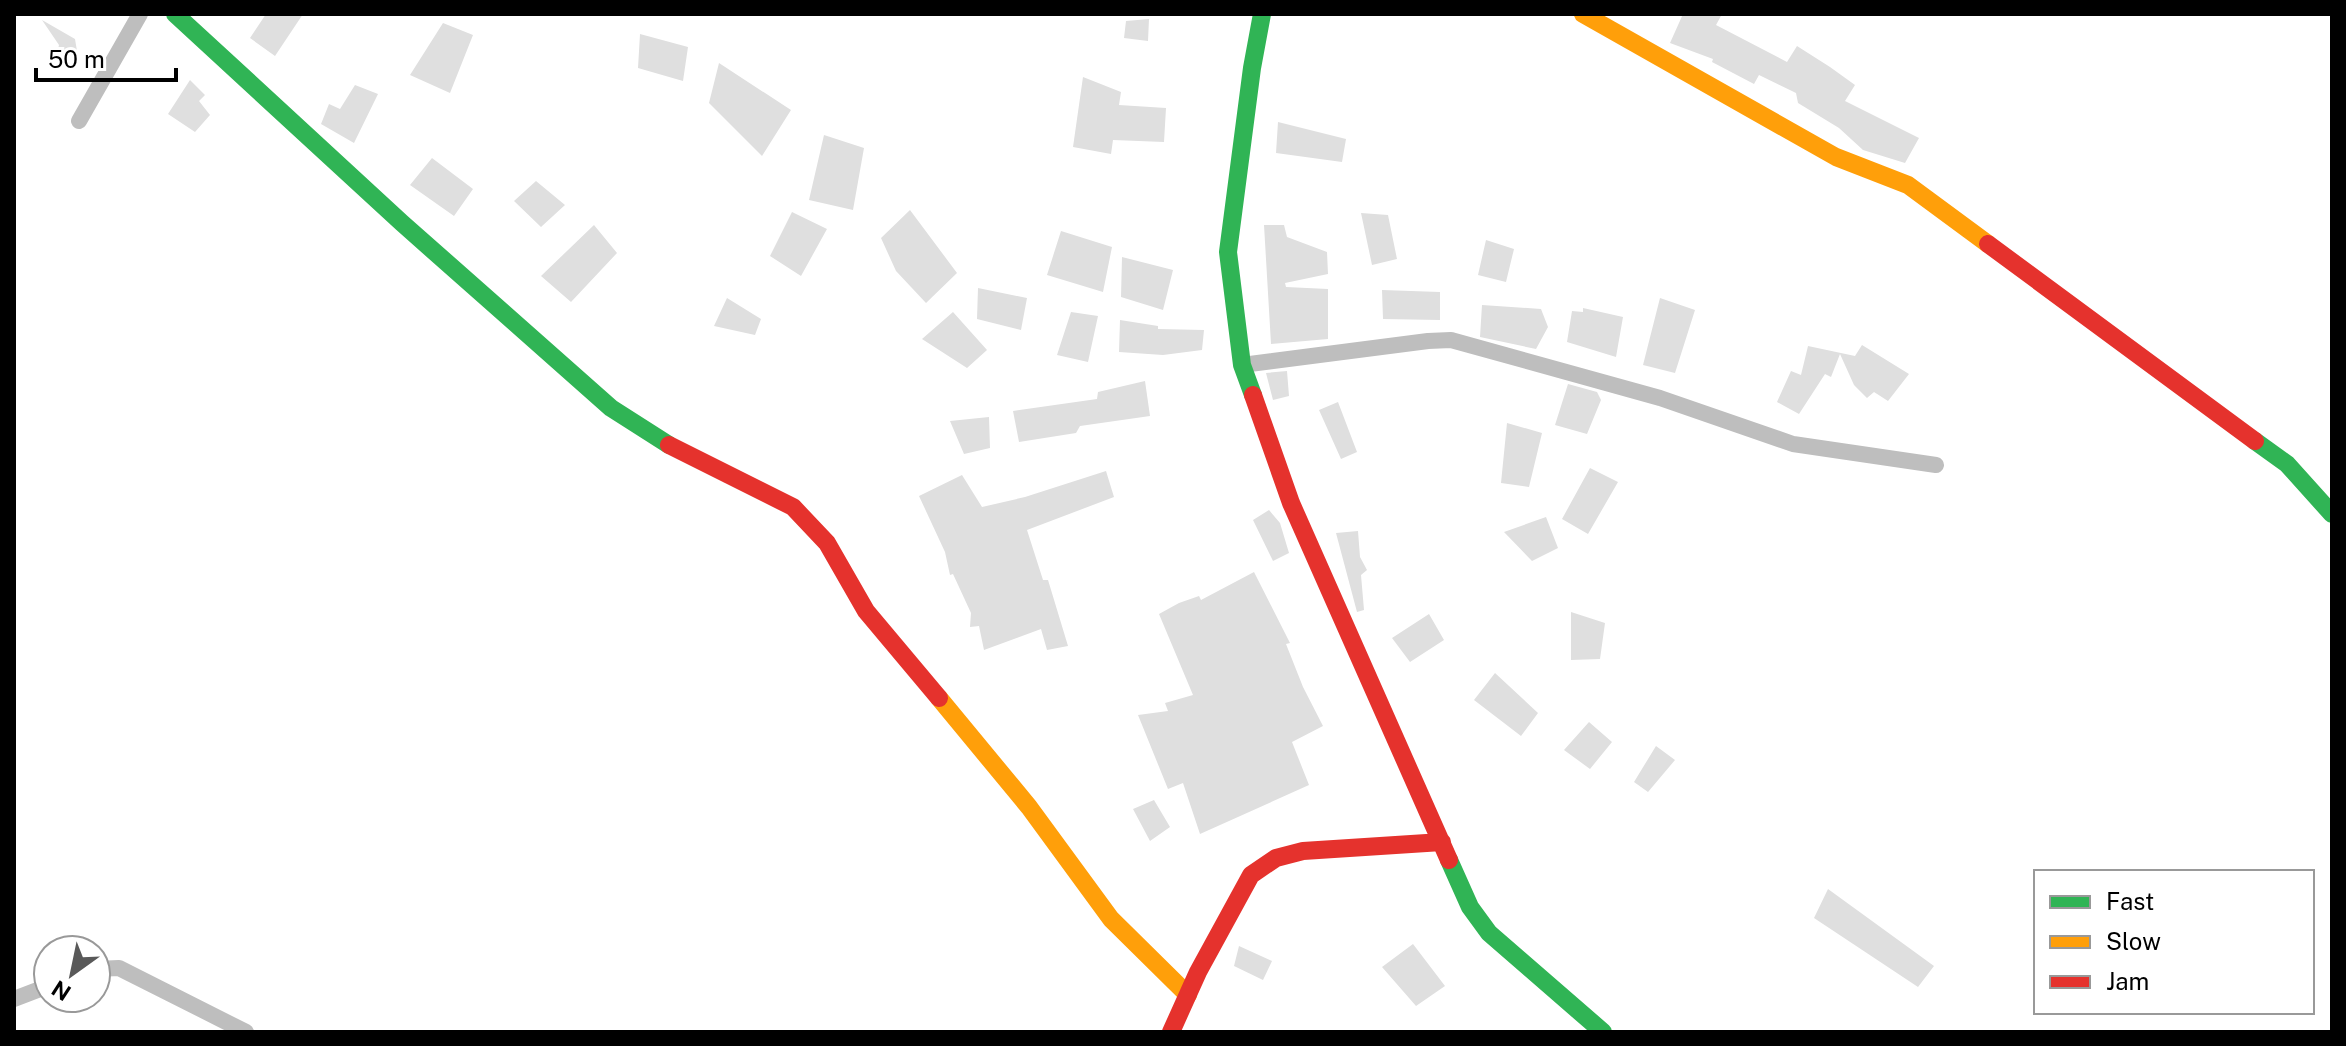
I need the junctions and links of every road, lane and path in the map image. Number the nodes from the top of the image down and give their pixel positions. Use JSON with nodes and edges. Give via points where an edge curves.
{"nodes":[{"id":1,"x":140,"y":14,"type":"edge"},
{"id":2,"x":175,"y":14,"type":"edge"},
{"id":3,"x":1262,"y":14,"type":"edge"},
{"id":4,"x":1583,"y":14,"type":"edge"},
{"id":5,"x":79,"y":121,"type":"dead end"},
{"id":6,"x":1242,"y":365,"type":"junction"},
{"id":7,"x":1936,"y":465,"type":"dead end"},
{"id":8,"x":2332,"y":514,"type":"edge"},
{"id":9,"x":1442,"y":842,"type":"junction"},
{"id":10,"x":112,"y":968,"type":"edge"},
{"id":11,"x":1188,"y":995,"type":"junction"},
{"id":12,"x":246,"y":1032,"type":"edge"},
{"id":13,"x":1171,"y":1032,"type":"edge"},
{"id":14,"x":1603,"y":1032,"type":"edge"}],
"edges":[{"from":1,"to":5,"type":"street"},
{"from":2,"to":11,"type":"street","via":[[611,408],[669,445],[793,507],[811,524],[866,611],[1029,807],[1111,919]]},
{"from":3,"to":6,"type":"street","via":[[1228,252]]},
{"from":4,"to":8,"type":"street","via":[[1836,157],[1908,185],[2287,464]]},
{"from":6,"to":7,"type":"street","via":[[1451,340],[1660,398],[1793,444]]},
{"from":6,"to":9,"type":"street","via":[[1291,503]]},
{"from":9,"to":11,"type":"street","via":[[1303,851],[1276,858],[1251,875]]},
{"from":9,"to":14,"type":"street","via":[[1470,907],[1489,933]]},
{"from":10,"to":12,"type":"street"},
{"from":11,"to":13,"type":"street"}]}
